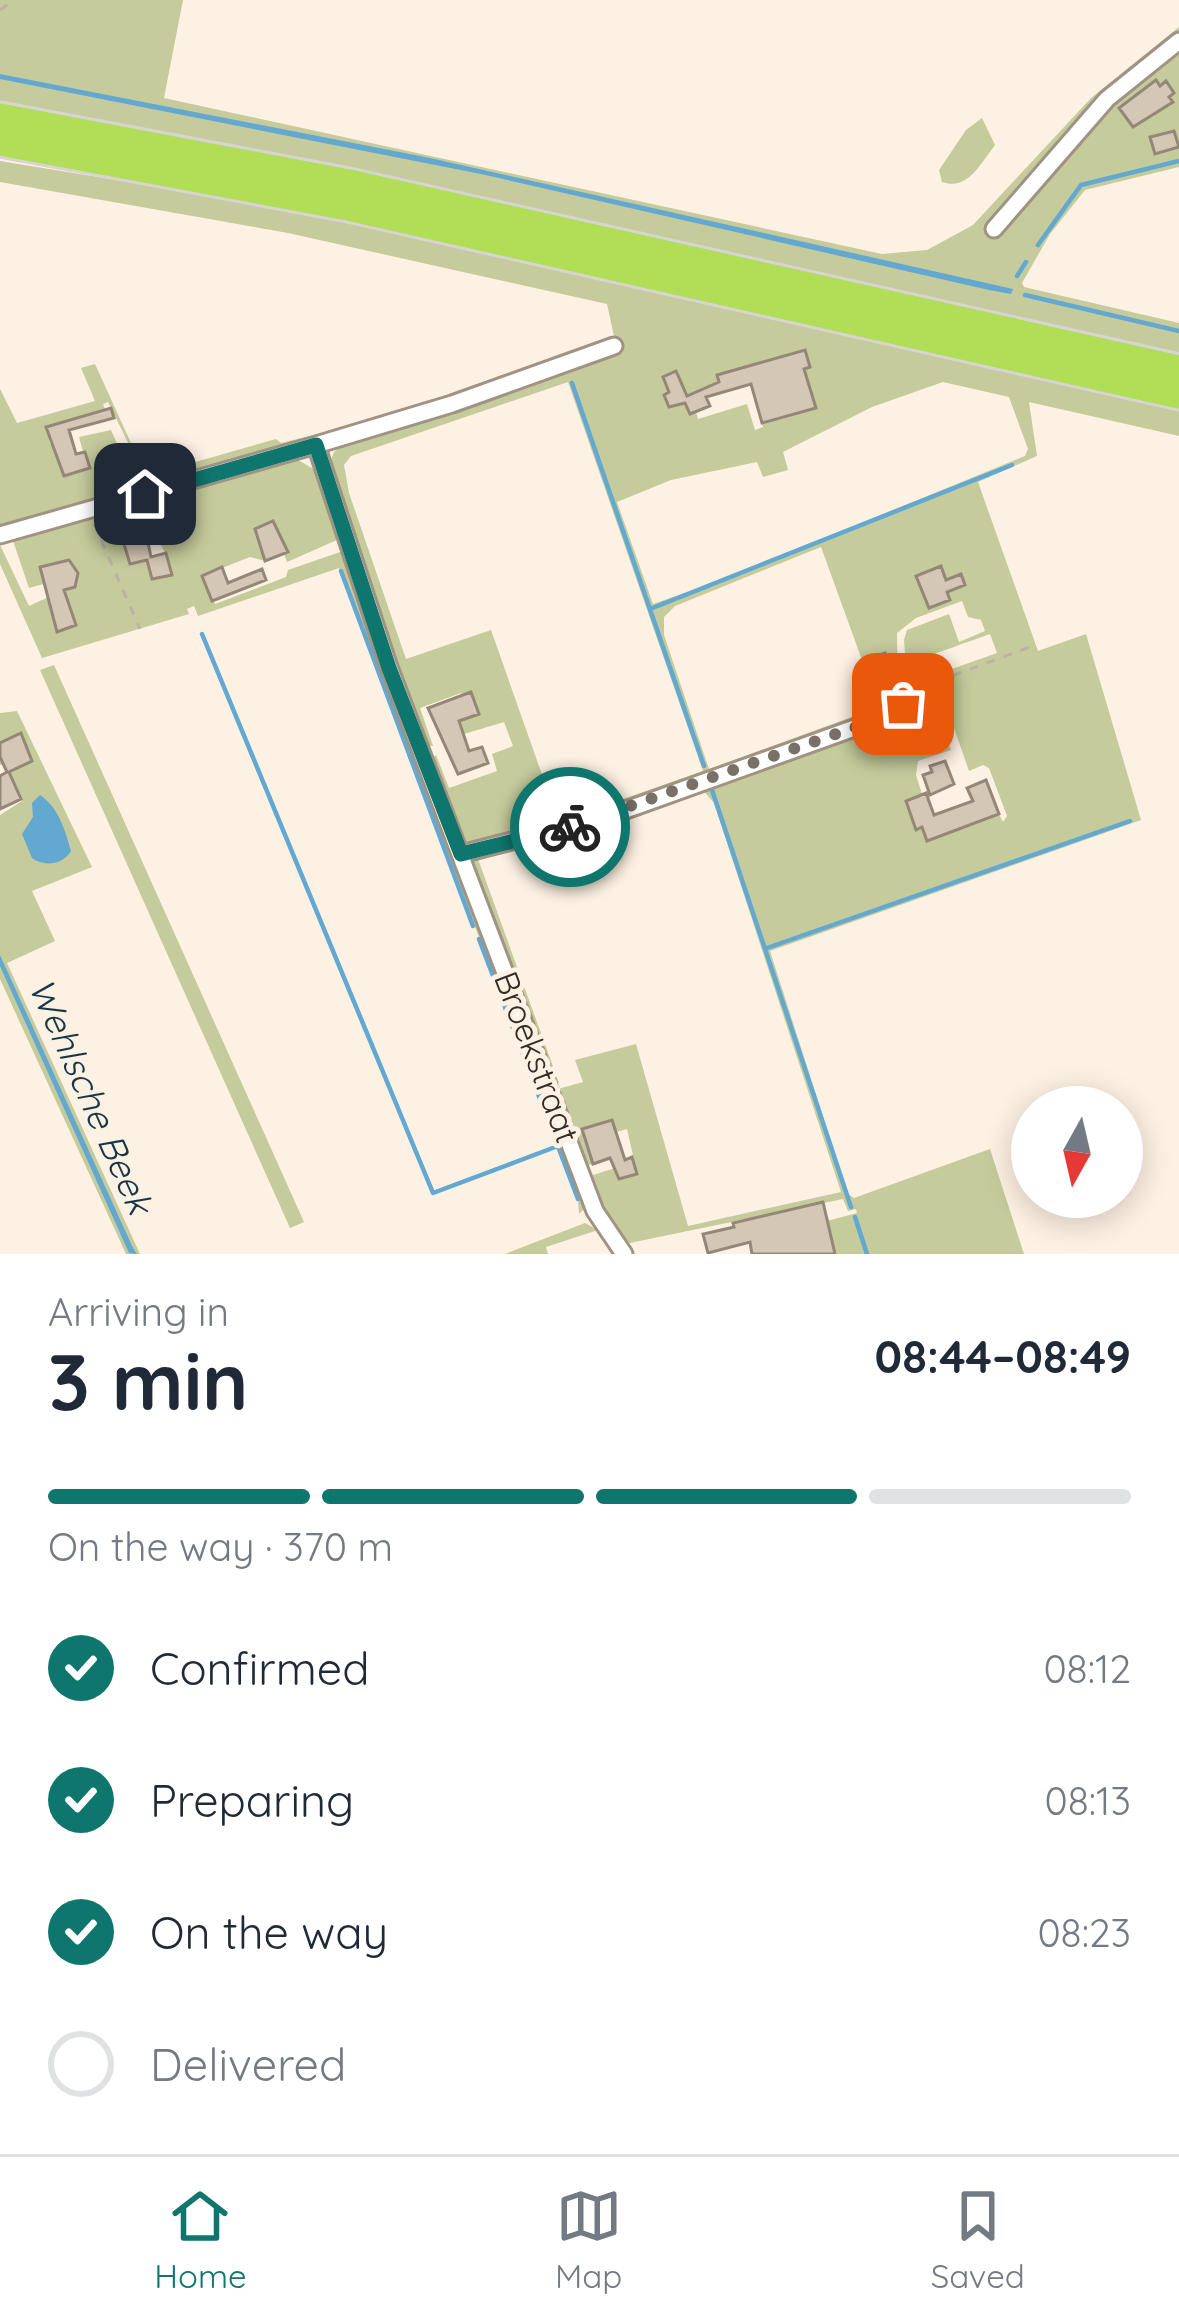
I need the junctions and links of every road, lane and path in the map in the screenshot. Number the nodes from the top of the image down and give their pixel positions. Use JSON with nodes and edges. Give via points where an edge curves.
{"nodes":[{"id":1,"x":14,"y":0,"type":"edge"},
{"id":2,"x":0,"y":10,"type":"edge"},
{"id":3,"x":1179,"y":41,"type":"edge"},
{"id":4,"x":0,"y":117,"type":"edge"},
{"id":5,"x":0,"y":142,"type":"edge"},
{"id":6,"x":994,"y":229,"type":"dead end"},
{"id":7,"x":614,"y":346,"type":"dead end"},
{"id":8,"x":1179,"y":369,"type":"edge"},
{"id":9,"x":1179,"y":395,"type":"edge"},
{"id":10,"x":316,"y":445,"type":"junction"},
{"id":11,"x":89,"y":511,"type":"junction"},
{"id":12,"x":0,"y":535,"type":"edge"},
{"id":13,"x":140,"y":629,"type":"dead end"},
{"id":14,"x":1030,"y":647,"type":"dead end"},
{"id":15,"x":903,"y":688,"type":"joint"},
{"id":16,"x":461,"y":854,"type":"junction"},
{"id":17,"x":624,"y":1254,"type":"edge"}],
"edges":[{"from":1,"to":2,"type":"path"},
{"from":3,"to":6,"type":"street","via":[[1107,99]]},
{"from":4,"to":8,"type":"highway","via":[[394,192]]},
{"from":5,"to":9,"type":"highway","via":[[349,207]]},
{"from":7,"to":10,"type":"street"},
{"from":10,"to":11,"type":"street"},
{"from":10,"to":16,"type":"street","name":"Broekstraat"},
{"from":11,"to":12,"type":"street"},
{"from":11,"to":13,"type":"path"},
{"from":14,"to":15,"type":"path"},
{"from":15,"to":16,"type":"street","via":[[899,712],[609,816]]},
{"from":16,"to":17,"type":"street","name":"Broekstraat","via":[[595,1210]]}]}
